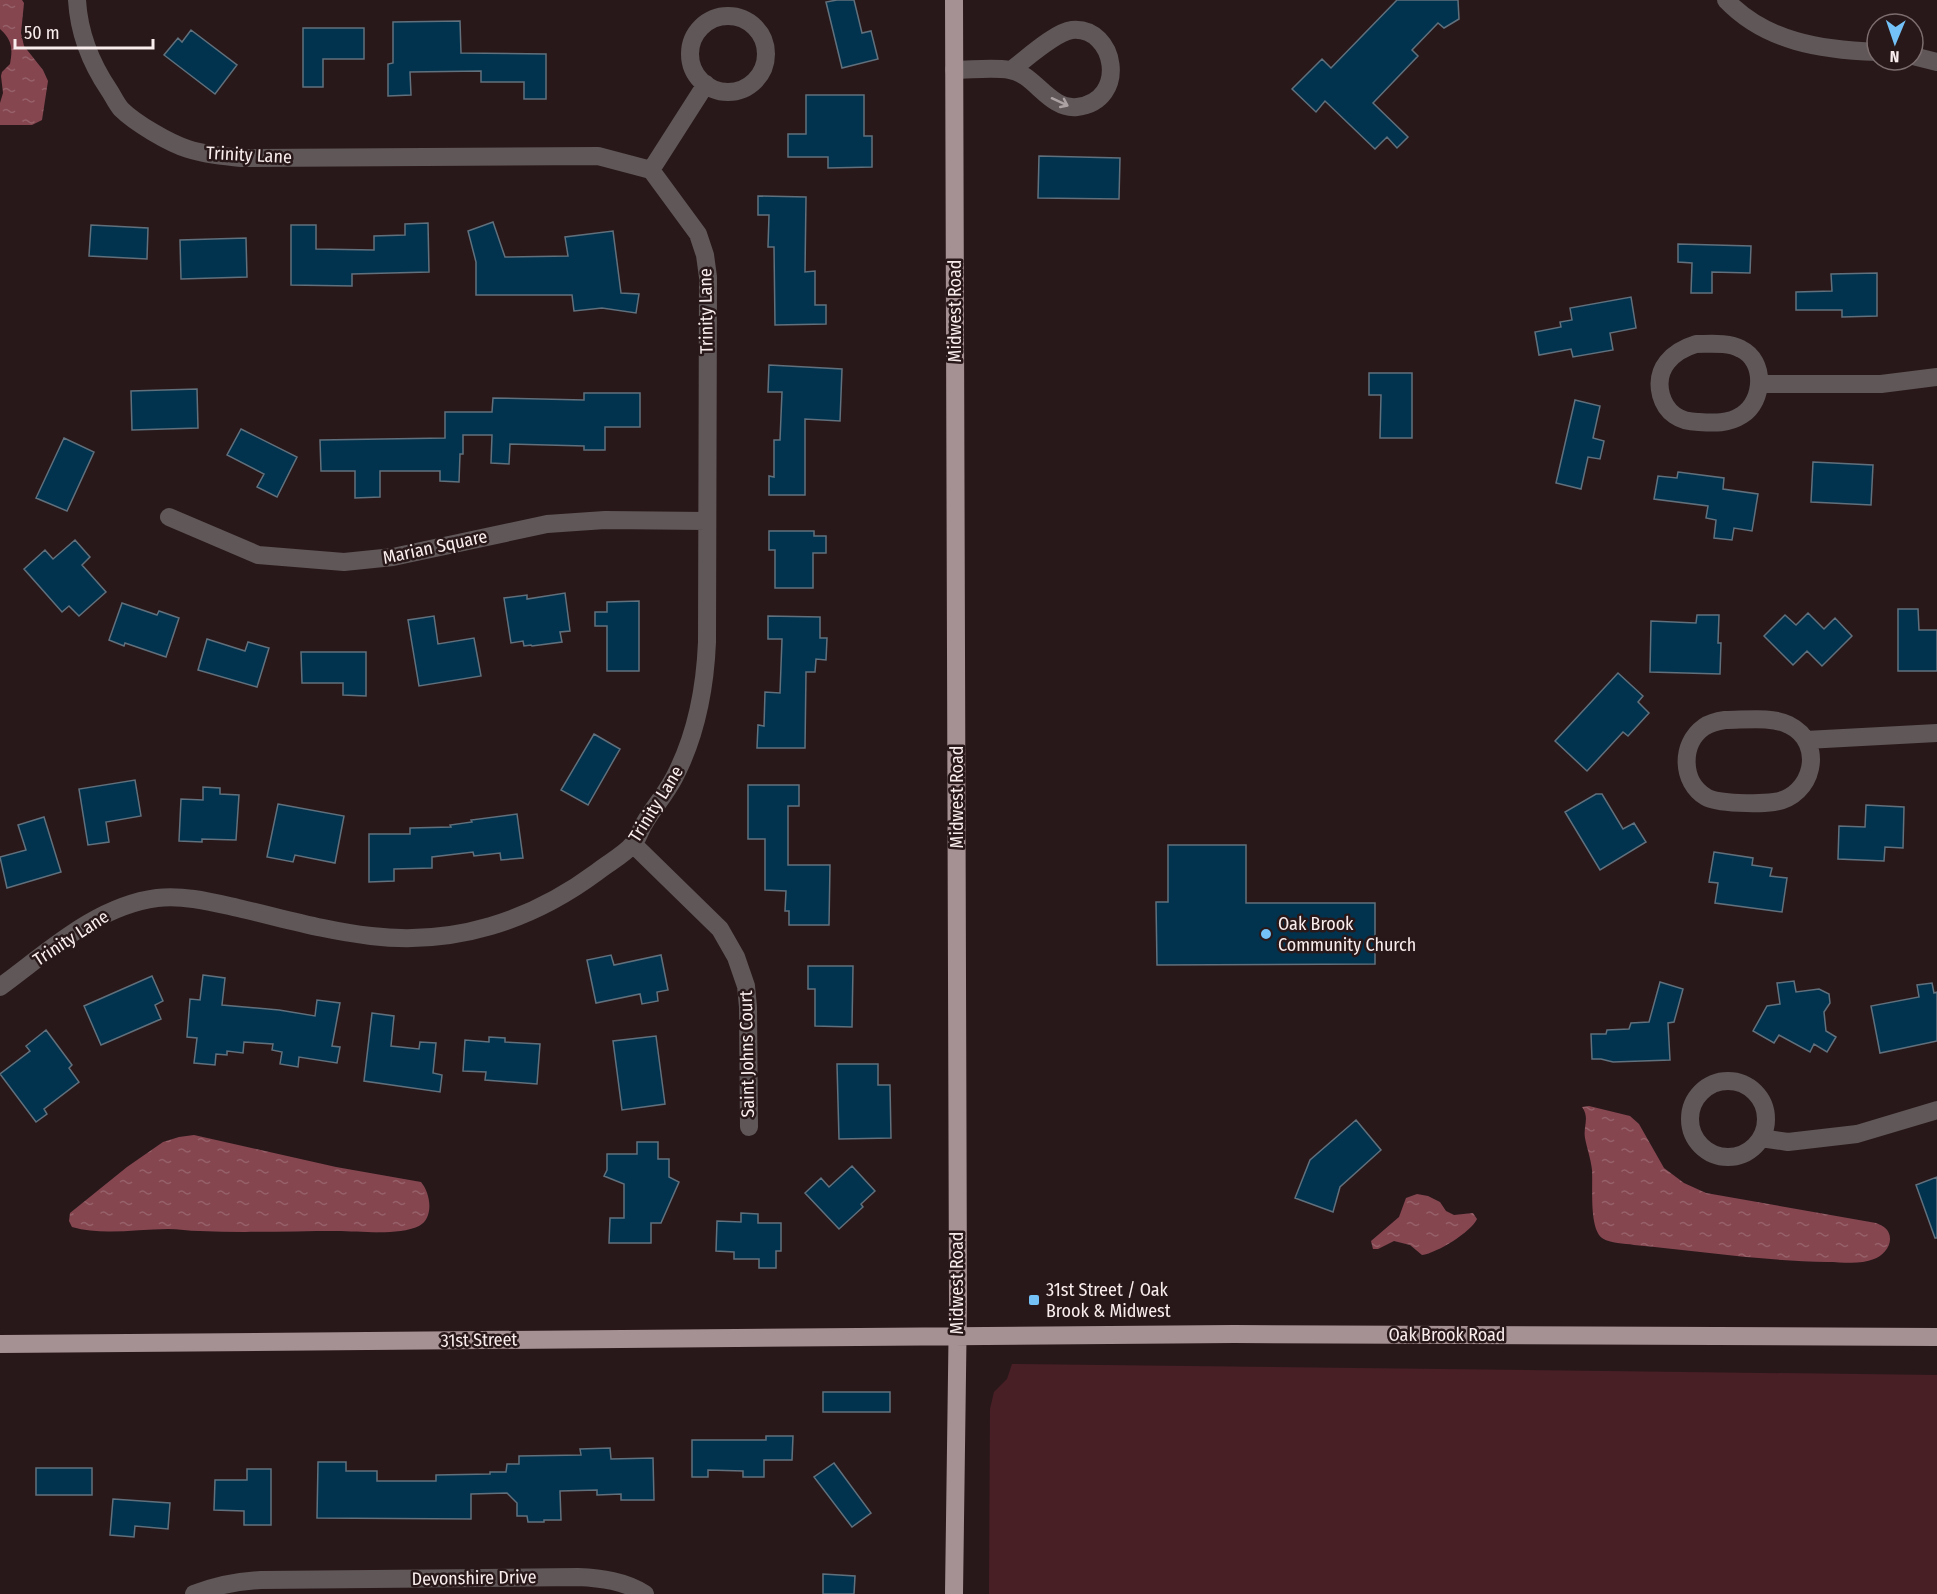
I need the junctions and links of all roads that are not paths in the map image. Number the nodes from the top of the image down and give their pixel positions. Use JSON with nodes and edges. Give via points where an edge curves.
{"nodes":[{"id":1,"x":77,"y":0,"type":"edge"},
{"id":2,"x":954,"y":0,"type":"edge"},
{"id":3,"x":1726,"y":0,"type":"edge"},
{"id":4,"x":1865,"y":52,"type":"edge"},
{"id":5,"x":954,"y":70,"type":"junction"},
{"id":6,"x":1011,"y":70,"type":"junction"},
{"id":7,"x":706,"y":84,"type":"junction"},
{"id":8,"x":651,"y":170,"type":"junction"},
{"id":9,"x":1937,"y":378,"type":"edge"},
{"id":10,"x":1760,"y":384,"type":"junction"},
{"id":11,"x":169,"y":517,"type":"dead end"},
{"id":12,"x":707,"y":521,"type":"junction"},
{"id":13,"x":1937,"y":733,"type":"edge"},
{"id":14,"x":1806,"y":740,"type":"junction"},
{"id":15,"x":633,"y":844,"type":"junction"},
{"id":16,"x":0,"y":987,"type":"edge"},
{"id":17,"x":1937,"y":1110,"type":"edge"},
{"id":18,"x":749,"y":1127,"type":"dead end"},
{"id":19,"x":1761,"y":1138,"type":"junction"},
{"id":20,"x":957,"y":1336,"type":"junction"},
{"id":21,"x":1937,"y":1337,"type":"edge"},
{"id":22,"x":0,"y":1344,"type":"edge"},
{"id":23,"x":194,"y":1594,"type":"edge"},
{"id":24,"x":645,"y":1594,"type":"edge"},
{"id":25,"x":954,"y":1594,"type":"edge"}],
"edges":[{"from":1,"to":8,"type":"street","name":"Trinity Lane","via":[[89,55],[122,109],[154,133],[186,149],[242,158],[598,156]]},
{"from":2,"to":5,"type":"main road","name":"Midwest Road"},
{"from":3,"to":4,"type":"street","via":[[1752,22],[1790,39],[1810,46]]},
{"from":5,"to":6,"type":"street"},
{"from":5,"to":20,"type":"main road","name":"Midwest Road"},
{"from":6,"to":6,"type":"street","one_way":true,"via":[[1060,104],[1073,107],[1088,105],[1101,97],[1111,72],[1105,47],[1097,37],[1073,30],[1060,34]]},
{"from":7,"to":7,"type":"street","via":[[729,92],[743,89],[761,73],[765,43],[744,19],[721,16],[711,20],[694,38],[691,63]]},
{"from":7,"to":8,"type":"street"},
{"from":8,"to":12,"type":"street","name":"Trinity Lane","via":[[698,234],[705,255]]},
{"from":9,"to":10,"type":"street","via":[[1881,384]]},
{"from":10,"to":10,"type":"street","via":[[1756,400],[1744,414],[1719,423],[1685,422],[1676,417],[1667,408],[1659,384],[1666,363],[1681,349],[1696,344],[1741,349],[1756,365]]},
{"from":11,"to":12,"type":"street","name":"Marian Square","via":[[258,555],[344,562],[393,557],[547,524]]},
{"from":12,"to":15,"type":"street","name":"Trinity Lane","via":[[707,642],[700,706],[678,770]]},
{"from":13,"to":14,"type":"street"},
{"from":14,"to":14,"type":"street","via":[[1811,755],[1807,780],[1790,797],[1774,802],[1718,802],[1707,798],[1698,791],[1686,769],[1686,756],[1695,736],[1714,722],[1777,720],[1793,726]]},
{"from":15,"to":16,"type":"street","name":"Trinity Lane","via":[[576,888],[546,905],[488,928],[444,937],[370,936],[195,898],[137,902],[81,927]]},
{"from":15,"to":18,"type":"street","name":"Saint Johns Court","via":[[720,929],[736,957],[748,1007]]},
{"from":17,"to":19,"type":"street","via":[[1857,1134],[1788,1142]]},
{"from":19,"to":19,"type":"street","via":[[1755,1147],[1736,1157],[1725,1158],[1706,1151],[1692,1134],[1693,1103],[1706,1087],[1716,1083],[1737,1082],[1747,1086],[1763,1104],[1766,1115]]},
{"from":20,"to":21,"type":"main road","name":"Oak Brook Road"},
{"from":20,"to":22,"type":"main road","name":"31st Street"},
{"from":20,"to":25,"type":"main road","name":"Midwest Road"},
{"from":23,"to":24,"type":"street","name":"Devonshire Drive","via":[[236,1581],[578,1576],[620,1583]]}]}
